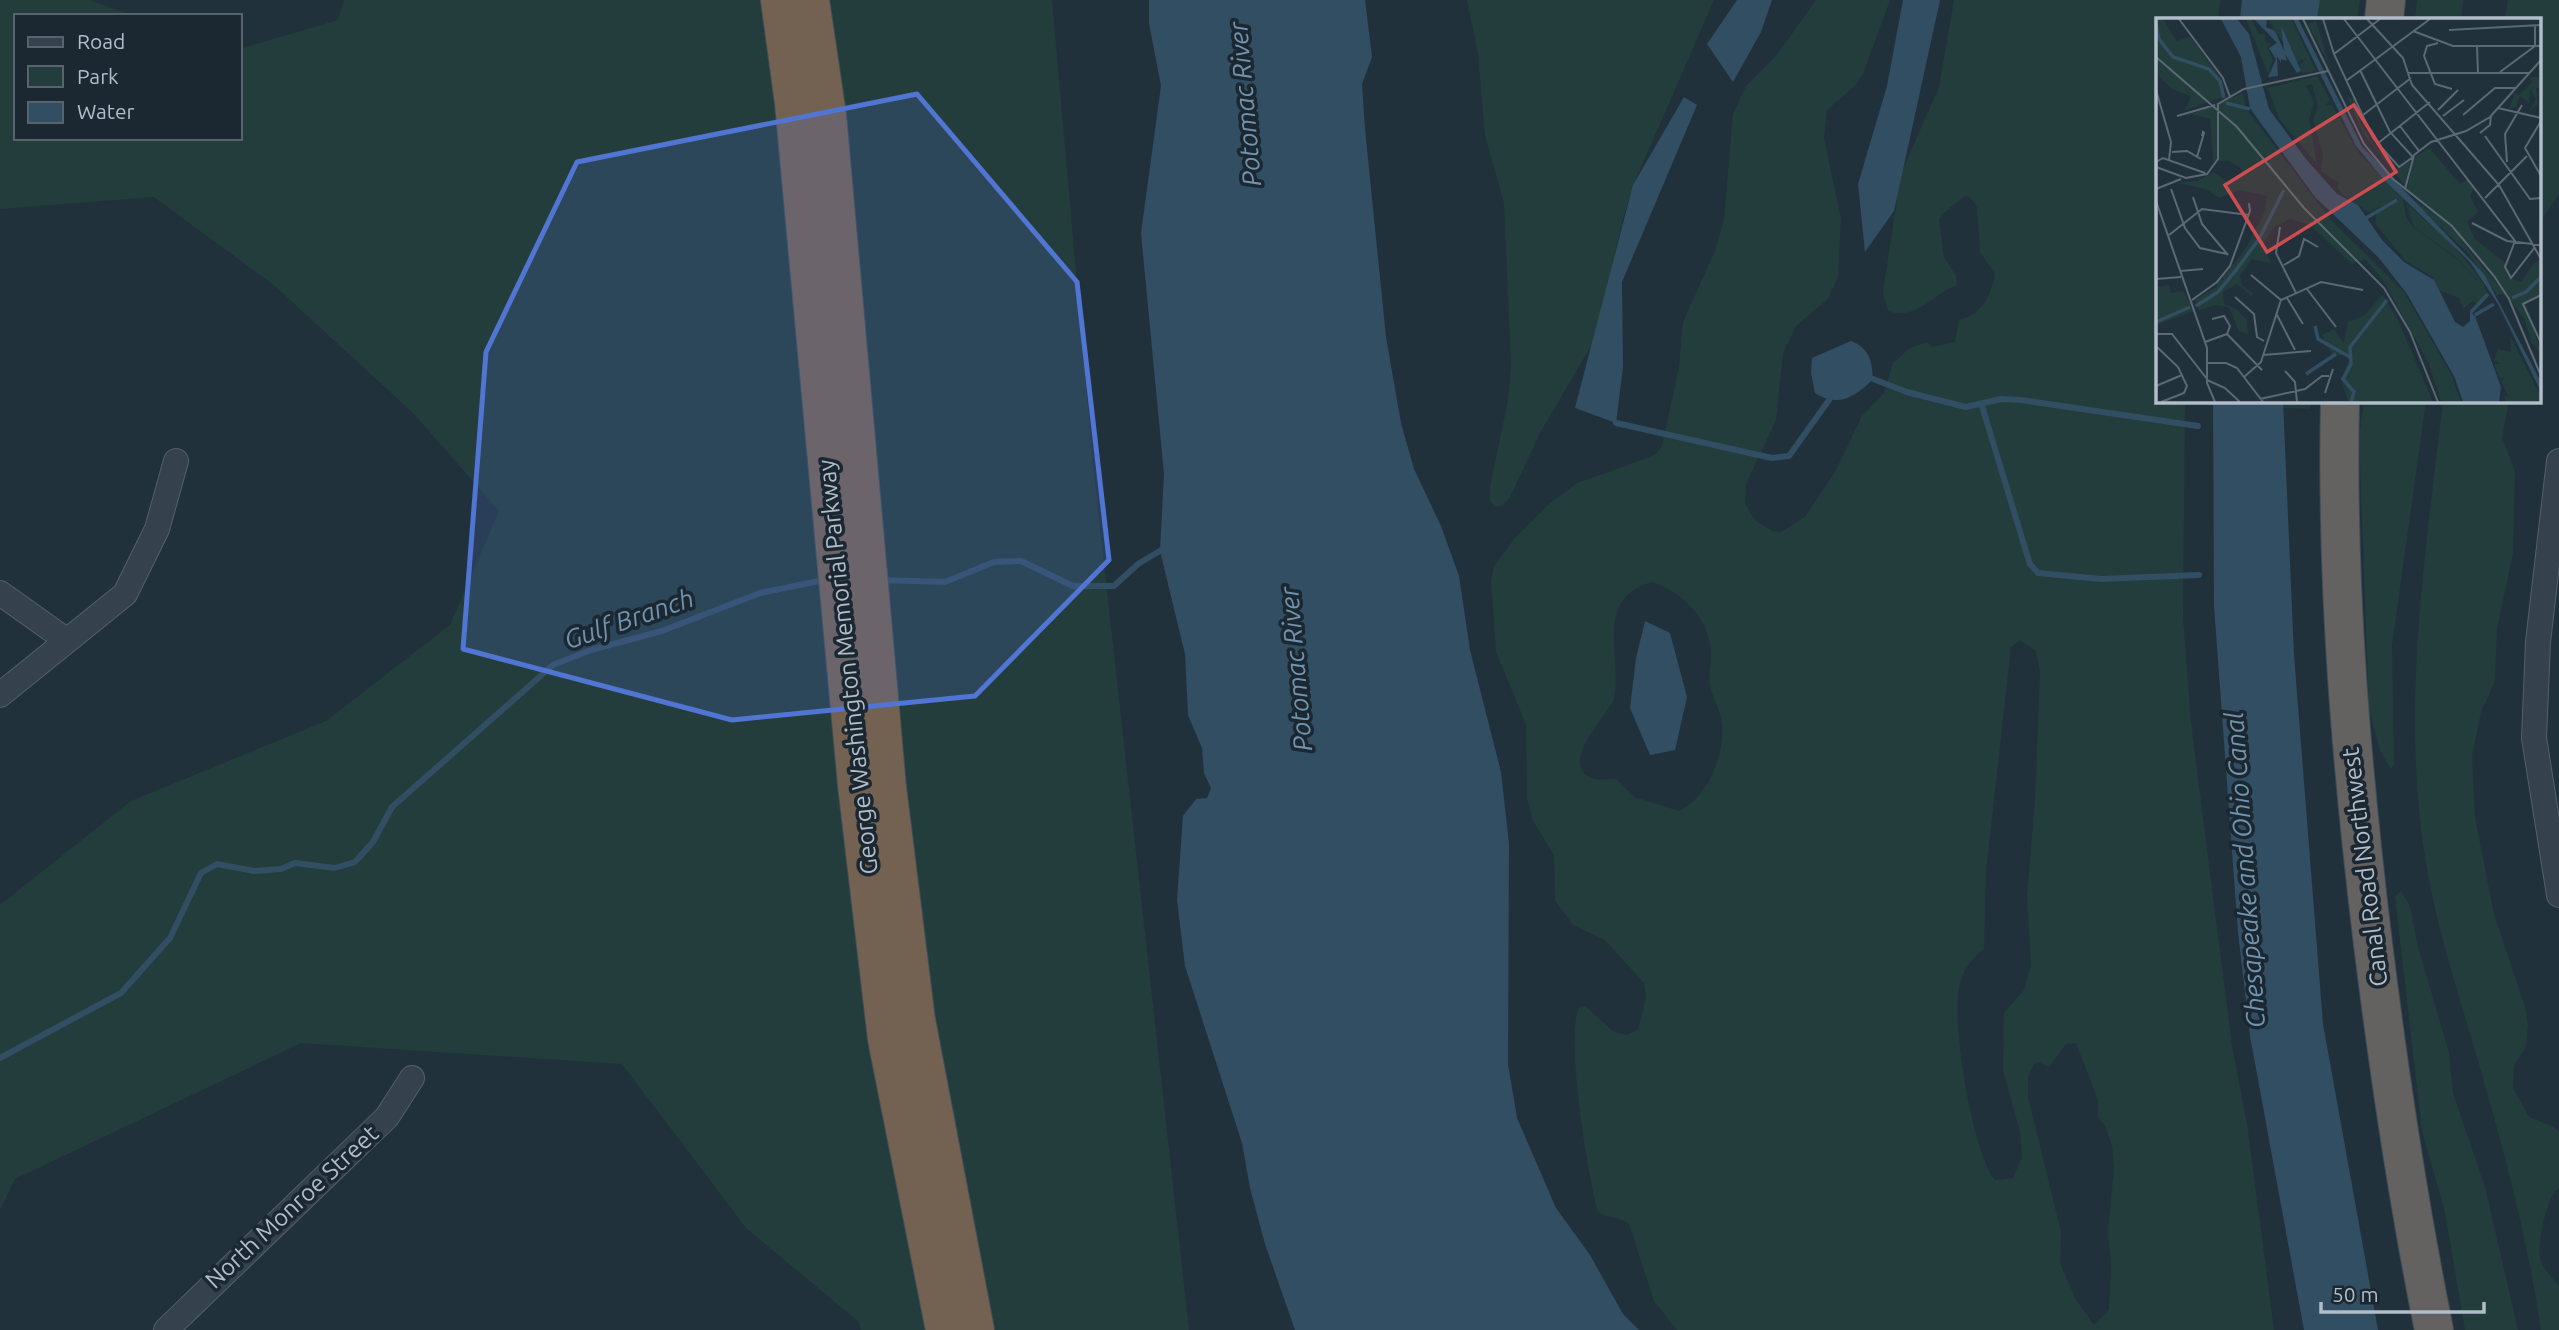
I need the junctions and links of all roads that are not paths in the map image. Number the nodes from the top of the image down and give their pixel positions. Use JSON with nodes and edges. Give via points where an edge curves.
{"nodes":[{"id":1,"x":780,"y":0,"type":"edge"},
{"id":2,"x":810,"y":0,"type":"edge"},
{"id":3,"x":2386,"y":0,"type":"edge"},
{"id":4,"x":2384,"y":18,"type":"edge"},
{"id":5,"x":834,"y":370,"type":"junction"},
{"id":6,"x":2340,"y":402,"type":"edge"},
{"id":7,"x":176,"y":461,"type":"dead end"},
{"id":8,"x":2559,"y":461,"type":"edge"},
{"id":9,"x":0,"y":593,"type":"edge"},
{"id":10,"x":66,"y":640,"type":"junction"},
{"id":11,"x":0,"y":695,"type":"edge"},
{"id":12,"x":2547,"y":763,"type":"edge"},
{"id":13,"x":872,"y":786,"type":"junction"},
{"id":14,"x":2559,"y":895,"type":"edge"},
{"id":15,"x":412,"y":1078,"type":"dead end"},
{"id":16,"x":166,"y":1330,"type":"edge"},
{"id":17,"x":945,"y":1330,"type":"edge"},
{"id":18,"x":975,"y":1330,"type":"edge"},
{"id":19,"x":2434,"y":1330,"type":"edge"}],
"edges":[{"from":1,"to":5,"type":"highway","name":"George Washington Memorial Parkway"},
{"from":2,"to":5,"type":"highway","name":"George Washington Memorial Parkway","via":[[827,115]]},
{"from":3,"to":4,"type":"highway"},
{"from":5,"to":13,"type":"highway","name":"George Washington Memorial Parkway"},
{"from":6,"to":19,"type":"highway","name":"Canal Road Northwest","via":[[2344,645],[2352,764],[2387,1048]]},
{"from":7,"to":10,"type":"street","via":[[157,529],[125,594]]},
{"from":8,"to":12,"type":"street","via":[[2538,642],[2534,730]]},
{"from":9,"to":10,"type":"street"},
{"from":10,"to":11,"type":"street"},
{"from":12,"to":14,"type":"street"},
{"from":13,"to":17,"type":"highway","name":"George Washington Memorial Parkway","via":[[887,1039]]},
{"from":13,"to":18,"type":"highway","name":"George Washington Memorial Parkway"},
{"from":15,"to":16,"type":"street","name":"North Monroe Street","via":[[387,1117]]}]}
